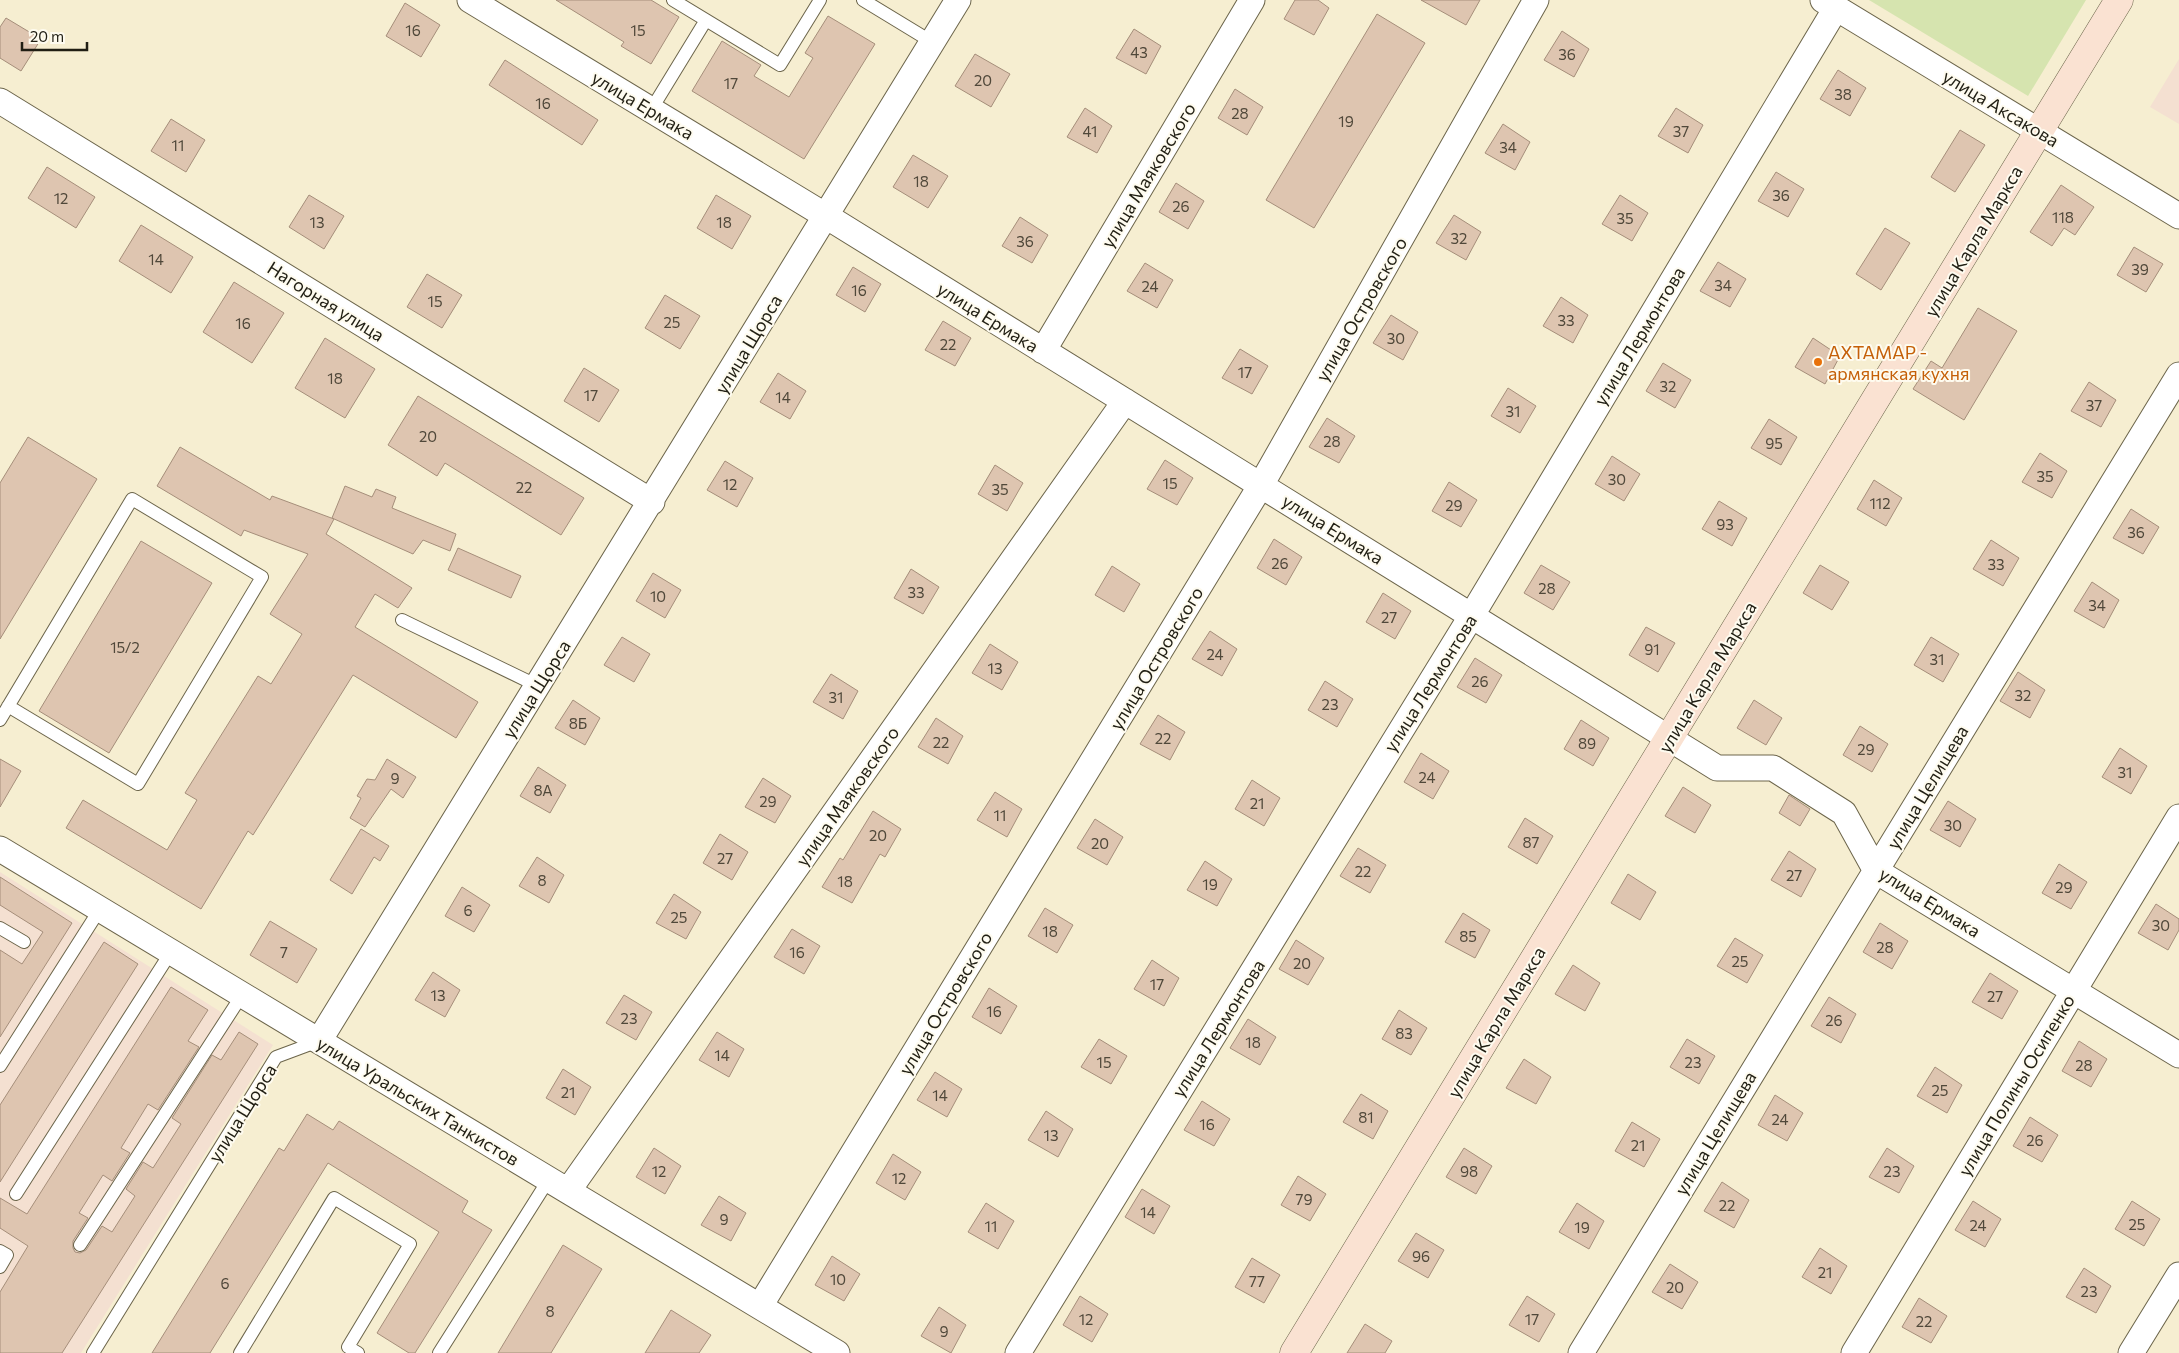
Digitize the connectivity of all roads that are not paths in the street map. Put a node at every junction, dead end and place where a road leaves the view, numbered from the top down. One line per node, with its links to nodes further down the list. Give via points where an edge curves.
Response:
1 (470, 0): 13 (street, улица Ермака)
2 (673, 0): 10 (lane)
3 (820, 0): 10 (lane, via 780,65)
4 (864, 0): 11 (lane)
5 (958, 0): 11 (street, улица Щорса)
6 (1252, 0): 17 (street, улица Маяковского)
7 (1536, 0): 20 (street, улица Островского)
8 (2119, 0): 14 (main road, улица Карла Маркса)
9 (1829, 4): 14 (street, улица Аксакова); 22 (street, улица Лермонтова)
10 (706, 20): 13 (lane)
11 (932, 42): 15 (street, улица Щорса)
12 (0, 101): 21 (street, Нагорная улица)
13 (651, 110): 15 (street, улица Ермака)
14 (2040, 132): 16 (street, улица Аксакова); 27 (main road, улица Карла Маркса)
15 (826, 216): 17 (street, улица Ермака); 21 (street, улица Щорса)
16 (2179, 216)
17 (1043, 351): 19 (street, улица Ермака)
18 (2179, 375): 30 (street, улица Целищева)
19 (1125, 401): 20 (street, улица Ермака); 40 (street, улица Маяковского)
20 (1261, 485): 22 (street, улица Ермака); 46 (street, улица Островского)
21 (652, 502): 24 (street, улица Щорса)
22 (1472, 615): 27 (street, улица Ермака); 52 (street, улица Лермонтова)
23 (402, 620): 24 (lane)
24 (538, 686): 37 (street, улица Щорса)
25 (8, 706): 25 (lane, via 138,784 262,577 132,499); 26 (lane)
26 (0, 720)
27 (1669, 739): 30 (street, улица Ермака, via 1718,768 1774,768 1844,813); 53 (main road, улица Карла Маркса)
28 (2179, 817): 35 (street, улица Полины Осипенко)
29 (0, 849): 31 (street, улица Уральских Танкистов)
30 (1876, 870): 35 (street, улица Ермака); 54 (street, улица Целищева)
31 (100, 909): 34 (street, улица Уральских Танкистов); 39 (lane)
32 (0, 928): 33 (lane)
33 (24, 942)
34 (171, 952): 36 (street, улица Уральских Танкистов); 41 (lane)
35 (2073, 990): 38 (street, улица Ермака); 55 (street, улица Полины Осипенко)
36 (242, 995): 37 (street, улица Уральских Танкистов); 42 (lane)
37 (319, 1041): 40 (street, улица Уральских Танкистов); 47 (lane, улица Щорса, via 276,1057)
38 (2179, 1055)
39 (0, 1066)
40 (559, 1185): 46 (street, улица Уральских Танкистов); 50 (lane)
41 (16, 1194)
42 (80, 1245)
43 (0, 1251): 44 (lane, via 7,1256)
44 (0, 1267)
45 (2179, 1274): 56 (street)
46 (760, 1306): 51 (street, улица Уральских Танкистов)
47 (93, 1353)
48 (240, 1353): 49 (lane, via 334,1198 410,1244 348,1347)
49 (358, 1353)
50 (439, 1353)
51 (837, 1353)
52 (1018, 1353)
53 (1294, 1353)
54 (1581, 1353)
55 (1854, 1353)
56 (2131, 1353)

